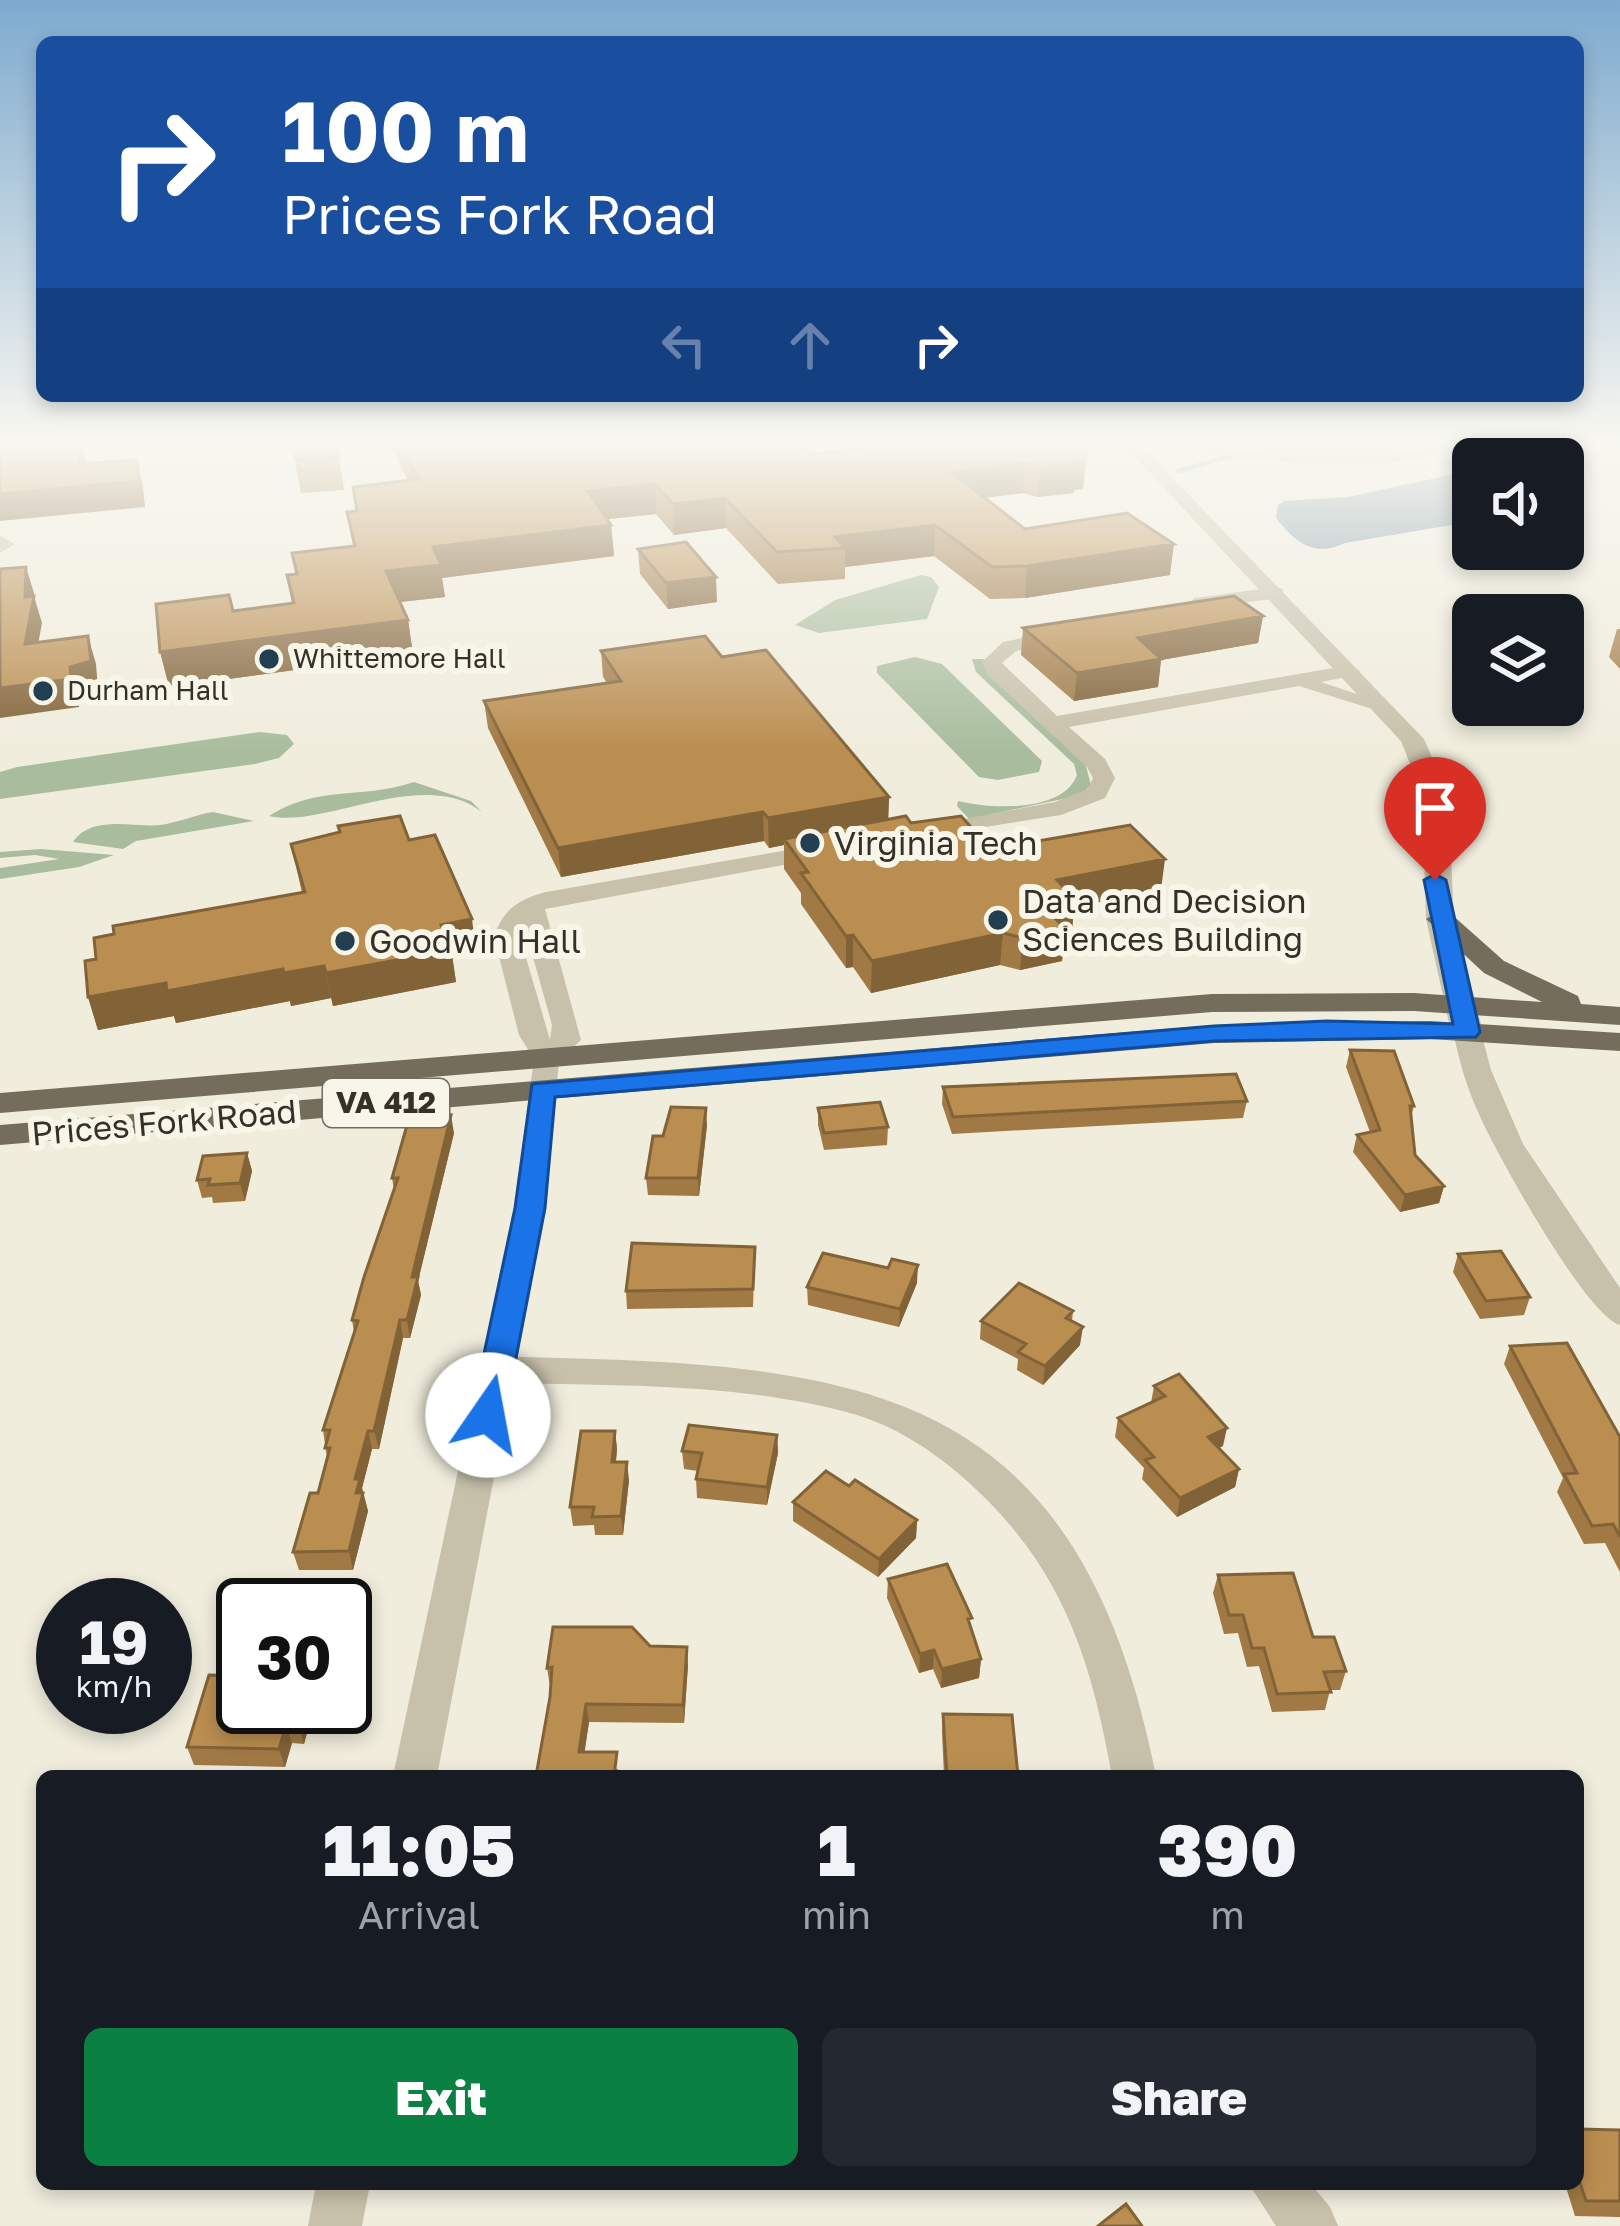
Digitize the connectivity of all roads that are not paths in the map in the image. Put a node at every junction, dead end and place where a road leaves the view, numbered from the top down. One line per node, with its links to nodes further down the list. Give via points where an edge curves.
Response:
1 (1229, 545): 2 (street)
2 (1276, 593): 3 (street); 5 (street)
3 (1175, 608)
4 (1076, 631): 8 (street, via 1010,646 993,658 995,670)
5 (1351, 671): 6 (street); 7 (street)
6 (1290, 684): 7 (street); 8 (street)
7 (1382, 706): 11 (street, via 1412,739 1435,794)
8 (1054, 723): 9 (street, via 1101,769 1097,794)
9 (899, 837)
10 (858, 844): 14 (street, via 530,904 566,1025 567,1040)
11 (1440, 919): 12 (street); 13 (main road, via 1514,980)
12 (1465, 1018): 13 (main road, Prices Fork Road / VA 412); 14 (main road, Prices Fork Road / VA 412); 17 (street, via 1472,1058 1532,1187)
13 (1618, 1025)
14 (544, 1074): 15 (main road, Prices Fork Road / VA 412); 16 (main road, Prices Fork Road / VA 412); 18 (street, via 530,1208)
15 (0, 1102)
16 (0, 1136)
17 (1620, 1313)
18 (497, 1370): 19 (street); 20 (street, via 769,1384 861,1402 929,1433 1012,1498 1070,1570 1099,1633)
19 (417, 1770)
20 (1133, 1770)
21 (342, 2190): 23 (street)
22 (1281, 2190): 24 (street)
23 (334, 2226)
24 (1311, 2226)

